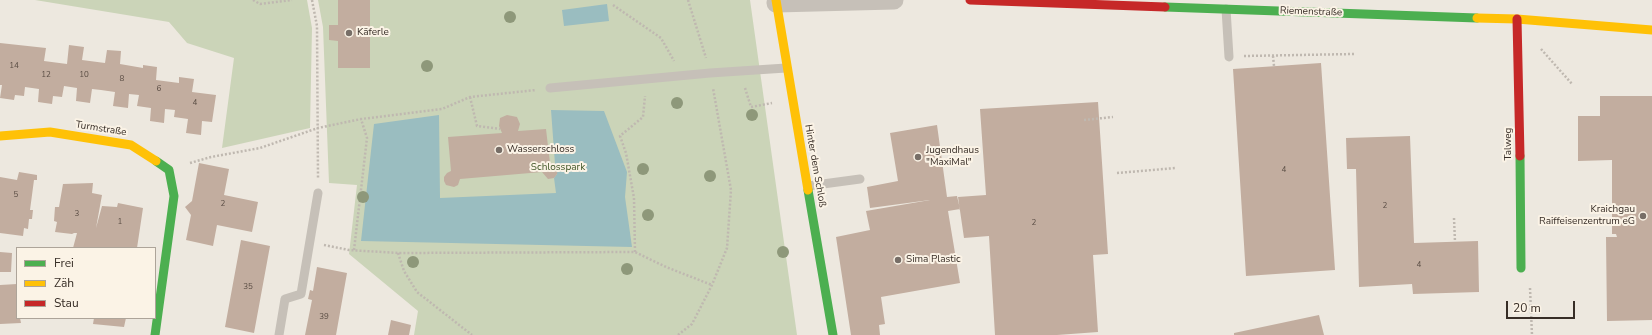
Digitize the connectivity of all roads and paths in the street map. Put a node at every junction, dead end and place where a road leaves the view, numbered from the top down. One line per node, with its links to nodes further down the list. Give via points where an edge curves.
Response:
1 (253, 0): 2 (path, via 260,4)
2 (292, 0)
3 (312, 0): 29 (path, via 317,26)
4 (688, 0): 19 (path)
5 (894, 0): 7 (street)
6 (970, 0): 9 (street, Riemenstraße)
7 (776, 2): 17 (street, Hinter dem Schloß)
8 (614, 5): 20 (path, via 661,38)
9 (1226, 9): 10 (street, Riemenstraße); 15 (lane)
10 (1517, 19): 11 (street, Riemenstraße); 44 (street, Talweg)
11 (1652, 30)
12 (1543, 51): 22 (path)
13 (1354, 54): 14 (path)
14 (1273, 56): 15 (path); 16 (path)
15 (1229, 57)
16 (1274, 66)
17 (786, 68): 18 (lane); 25 (street, Hinter dem Schloß)
18 (740, 72): 19 (lane); 25 (path, via 751,106)
19 (710, 73): 20 (lane); 45 (path, via 731,190 727,248)
20 (684, 77): 21 (lane)
21 (646, 79): 23 (lane); 42 (path, via 643,117 620,136 626,153 634,198)
22 (1572, 84)
23 (550, 88): 24 (path)
24 (470, 97): 27 (path, via 442,109); 30 (path, via 476,126)
25 (792, 100): 36 (street, Hinter dem Schloß)
26 (1113, 117): 28 (path)
27 (361, 119): 29 (path); 41 (path, via 367,138)
28 (1084, 120)
29 (318, 128): 33 (path, via 260,148 211,157); 37 (path)
30 (500, 129)
31 (0, 136): 33 (street, Turmstraße, via 50,132 131,145)
32 (1176, 168): 34 (path)
33 (169, 170): 46 (street, via 174,196)
34 (1117, 173)
35 (860, 179): 36 (lane)
36 (807, 186): 50 (street, Hinter dem Schloß)
37 (318, 193): 39 (lane)
38 (1454, 218): 40 (path)
39 (310, 242): 41 (path); 47 (lane, via 301,294 285,299)
40 (1455, 242)
41 (354, 250): 43 (path)
42 (635, 252): 43 (path); 45 (path)
43 (398, 253): 48 (path, via 404,271 416,292)
44 (1521, 268): 51 (path, via 1530,285)
45 (712, 285): 49 (path, via 692,324)
46 (155, 335)
47 (279, 335)
48 (472, 335)
49 (678, 335)
50 (833, 335)
51 (1532, 335)

